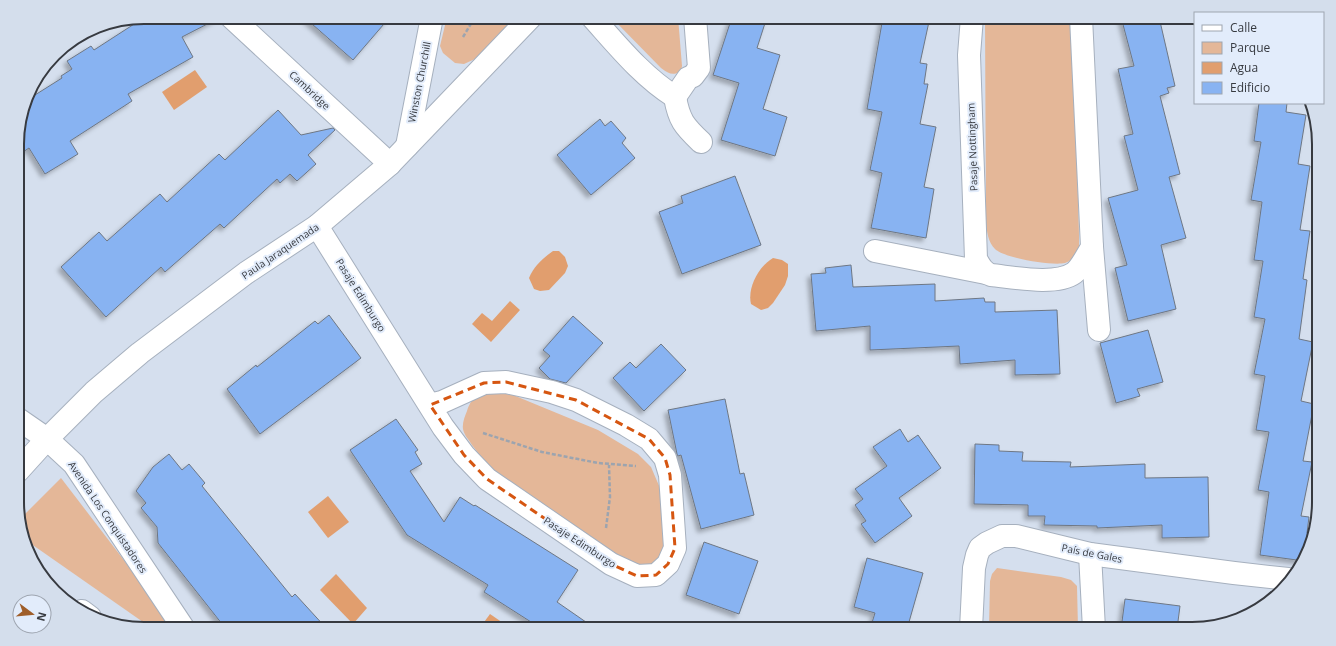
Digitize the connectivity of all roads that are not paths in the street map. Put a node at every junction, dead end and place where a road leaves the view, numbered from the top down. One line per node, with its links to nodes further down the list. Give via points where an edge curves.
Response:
1 (239, 24): 11 (street, Cambridge)
2 (431, 24): 10 (street, Winston Churchill)
3 (524, 24): 10 (street, Paula Jaraquemada)
4 (598, 24): 8 (street, via 642,72)
5 (696, 24): 8 (street, via 699,68 688,78)
6 (971, 24): 15 (street, Pasaje Nottingham, via 969,55 976,259)
7 (1081, 24): 13 (street)
8 (675, 97): 9 (street, via 678,114 686,128)
9 (701, 142)
10 (407, 146): 11 (street, Paula Jaraquemada)
11 (390, 164): 12 (street, Paula Jaraquemada)
12 (317, 226): 17 (street, Pasaje Edimburgo); 19 (street, Paula Jaraquemada, via 246,273 140,353 94,392)
13 (1092, 247): 15 (street, via 1074,273 1057,280); 16 (street)
14 (876, 251): 15 (street)
15 (986, 273)
16 (1099, 330)
17 (435, 413): 17 (street, Pasaje Edimburgo, via 464,455 486,479 611,564 637,576 656,574 668,564 675,548 670,475 665,458 649,439 584,403 552,392 506,382 484,383 442,402)
18 (24, 423): 19 (street, Avenida Los Conquistadores)
19 (47, 438): 20 (street, Paula Jaraquemada); 23 (street, Avenida Los Conquistadores, via 79,470)
20 (24, 465)
21 (1090, 554): 22 (street, País de Gales); 24 (street, País de Gales, via 1016,536 1002,536 987,543 980,548 974,568); 25 (street)
22 (1284, 579)
23 (179, 622)
24 (971, 622)
25 (1094, 622)

